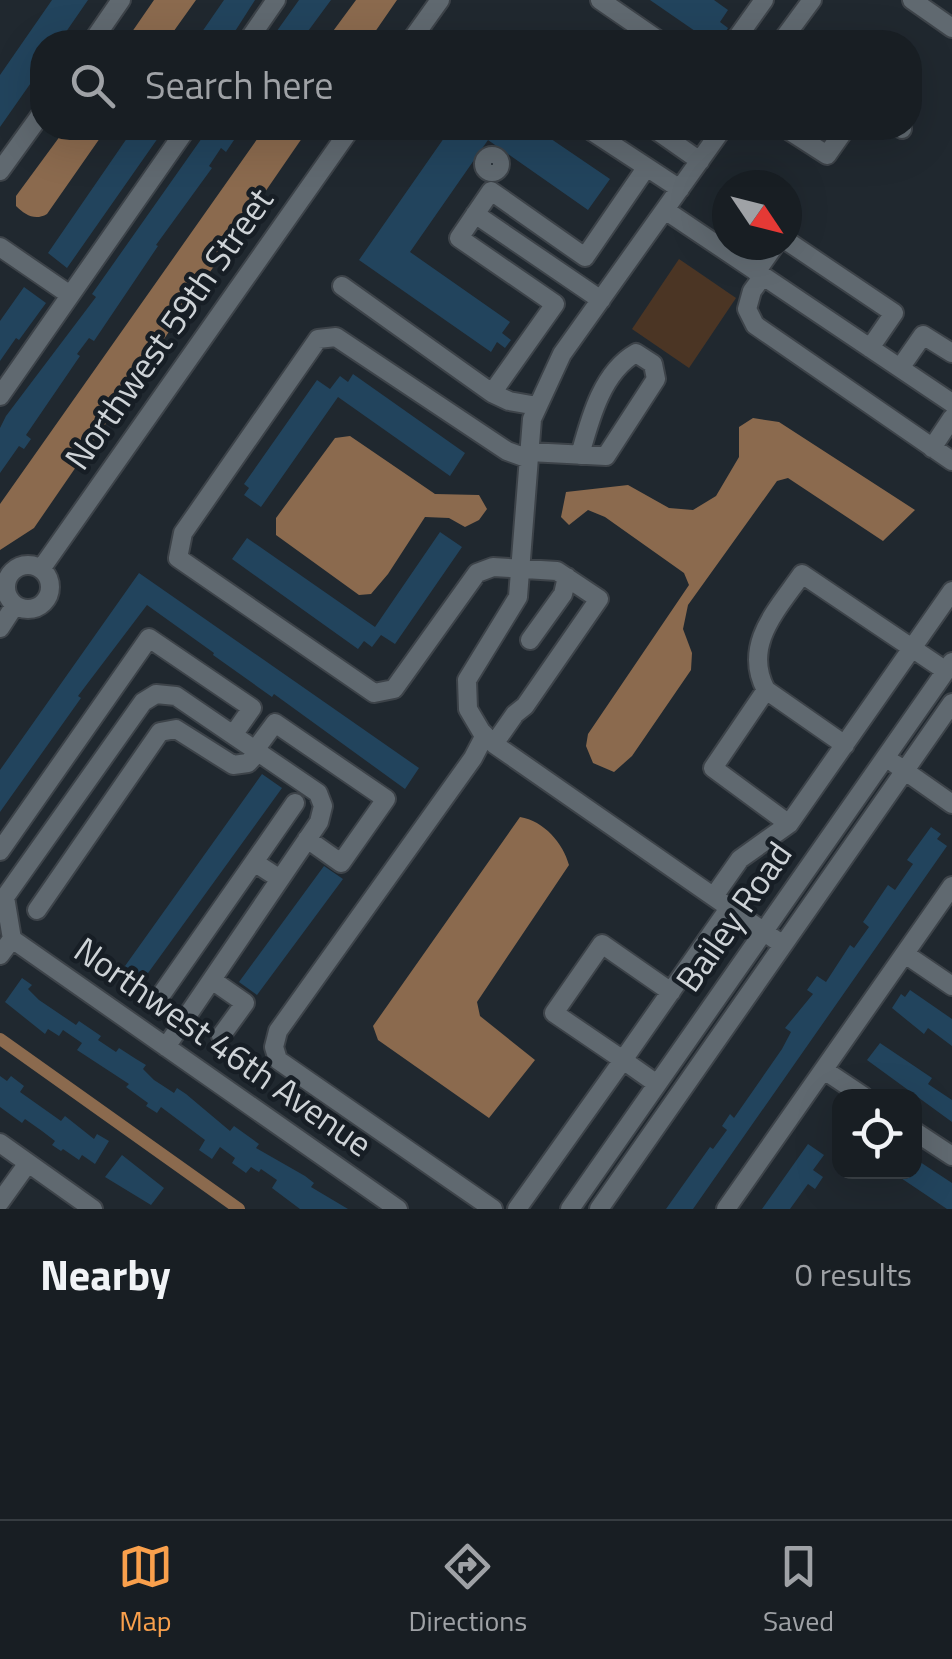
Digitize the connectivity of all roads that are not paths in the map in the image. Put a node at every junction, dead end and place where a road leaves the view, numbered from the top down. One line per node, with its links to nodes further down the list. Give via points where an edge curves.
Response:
1 (121, 0): 9 (street)
2 (276, 0): 10 (street)
3 (440, 0): 11 (street)
4 (600, 0): 12 (street)
5 (764, 0): 13 (street)
6 (812, 0): 14 (street)
7 (912, 0): 8 (street)
8 (952, 28)
9 (100, 30)
10 (255, 30)
11 (419, 30)
12 (644, 30)
13 (743, 30)
14 (790, 30)
15 (30, 130): 25 (street)
16 (179, 140): 34 (street)
17 (342, 140): 48 (street, Northwest 59th Street)
18 (605, 140): 24 (street)
19 (671, 140): 23 (street)
20 (714, 140): 23 (street)
21 (804, 140): 22 (street, via 827,155)
22 (838, 140)
23 (700, 160): 26 (street)
24 (646, 168): 26 (street); 28 (street, via 585,257 491,181)
25 (0, 172)
26 (680, 189): 27 (street)
27 (665, 210): 32 (street); 35 (street)
28 (475, 214): 35 (street); 39 (street, via 459,238 555,304)
29 (0, 246): 34 (street)
30 (802, 250): 36 (street, via 894,313)
31 (767, 260): 32 (street)
32 (760, 274): 36 (street); 44 (street, via 747,309 755,324)
33 (342, 286): 39 (street)
34 (70, 295): 40 (street)
35 (601, 300): 42 (street, via 562,354)
36 (870, 348): 38 (street)
37 (952, 353): 38 (street, via 923,335)
38 (900, 368): 41 (street)
39 (492, 393): 42 (street)
40 (0, 396)
41 (952, 402)
42 (537, 406): 46 (street)
43 (952, 418): 44 (street)
44 (932, 448): 47 (street)
45 (580, 455): 45 (street, via 606,456 656,379 653,364 636,352 611,377 591,413); 46 (street)
46 (529, 456): 49 (street); 49 (street, via 507,451 336,337 318,339 182,533 178,558 374,693 394,690 477,573)
47 (952, 461)
48 (41, 569): 52 (street, Northwest 59th Street, via 51,584 48,597 34,609); 52 (street, Northwest 59th Street, via 28,565 10,575 6,588)
49 (520, 570): 50 (street, via 557,571); 60 (street, via 518,597 467,680 468,708)
50 (567, 578): 54 (street); 60 (street, via 599,599 525,706)
51 (952, 590): 55 (street)
52 (16, 606): 53 (street, Northwest 59th Street)
53 (0, 628)
54 (530, 640)
55 (912, 649): 56 (street); 57 (street, via 802,574 759,636 756,657); 61 (street)
56 (949, 667): 63 (street, Bailey Road)
57 (766, 690): 61 (street); 69 (street, via 713,768)
58 (952, 703): 65 (street, Bailey Road)
59 (233, 735): 62 (street); 64 (street, via 176,696 156,694 143,702); 71 (street, via 252,708 148,638)
60 (490, 739): 78 (street); 103 (street, via 278,1030 274,1047 278,1060)
61 (845, 744): 69 (street)
62 (256, 751): 66 (street, via 248,763 233,765 176,729 160,732); 70 (street, via 318,792 323,806); 70 (street, via 274,722 386,799 341,863)
63 (885, 758): 65 (street); 80 (street, Bailey Road)
64 (102, 761): 66 (street); 72 (street)
65 (905, 771): 68 (street); 82 (street, Bailey Road)
66 (127, 779): 74 (street)
67 (295, 803): 73 (street)
68 (952, 804)
69 (789, 824): 78 (street, via 740,859)
70 (307, 839): 75 (street)
71 (0, 851)
72 (37, 853): 74 (street); 77 (street)
73 (254, 862): 75 (street); 85 (street)
74 (64, 872): 79 (street)
75 (280, 880): 86 (street)
76 (952, 886): 83 (street)
77 (3, 895): 81 (street)
78 (722, 902): 80 (street); 88 (street)
79 (37, 910)
80 (764, 931): 82 (street); 94 (street, Bailey Road)
81 (12, 939): 84 (street); 91 (street, Northwest 46th Avenue)
82 (783, 945): 106 (street, Bailey Road)
83 (904, 954): 87 (street); 93 (street)
84 (0, 955)
85 (177, 972): 86 (street); 89 (street)
86 (208, 985): 90 (street, via 244,1003); 91 (street)
87 (952, 986)
88 (670, 992): 92 (street); 92 (street, via 602,944 554,1014)
89 (161, 995)
90 (222, 1036)
91 (166, 1047): 102 (street, Northwest 46th Avenue)
92 (623, 1060): 94 (street); 104 (street)
93 (824, 1070): 95 (street); 107 (street)
94 (657, 1084): 105 (street, Bailey Road)
95 (852, 1089)
96 (922, 1136): 98 (street)
97 (0, 1143): 99 (street)
98 (952, 1156)
99 (28, 1162): 100 (street); 101 (street)
100 (0, 1202)
101 (92, 1209)
102 (398, 1209)
103 (494, 1209)
104 (517, 1209)
105 (570, 1209)
106 (599, 1209)
107 (726, 1209)

